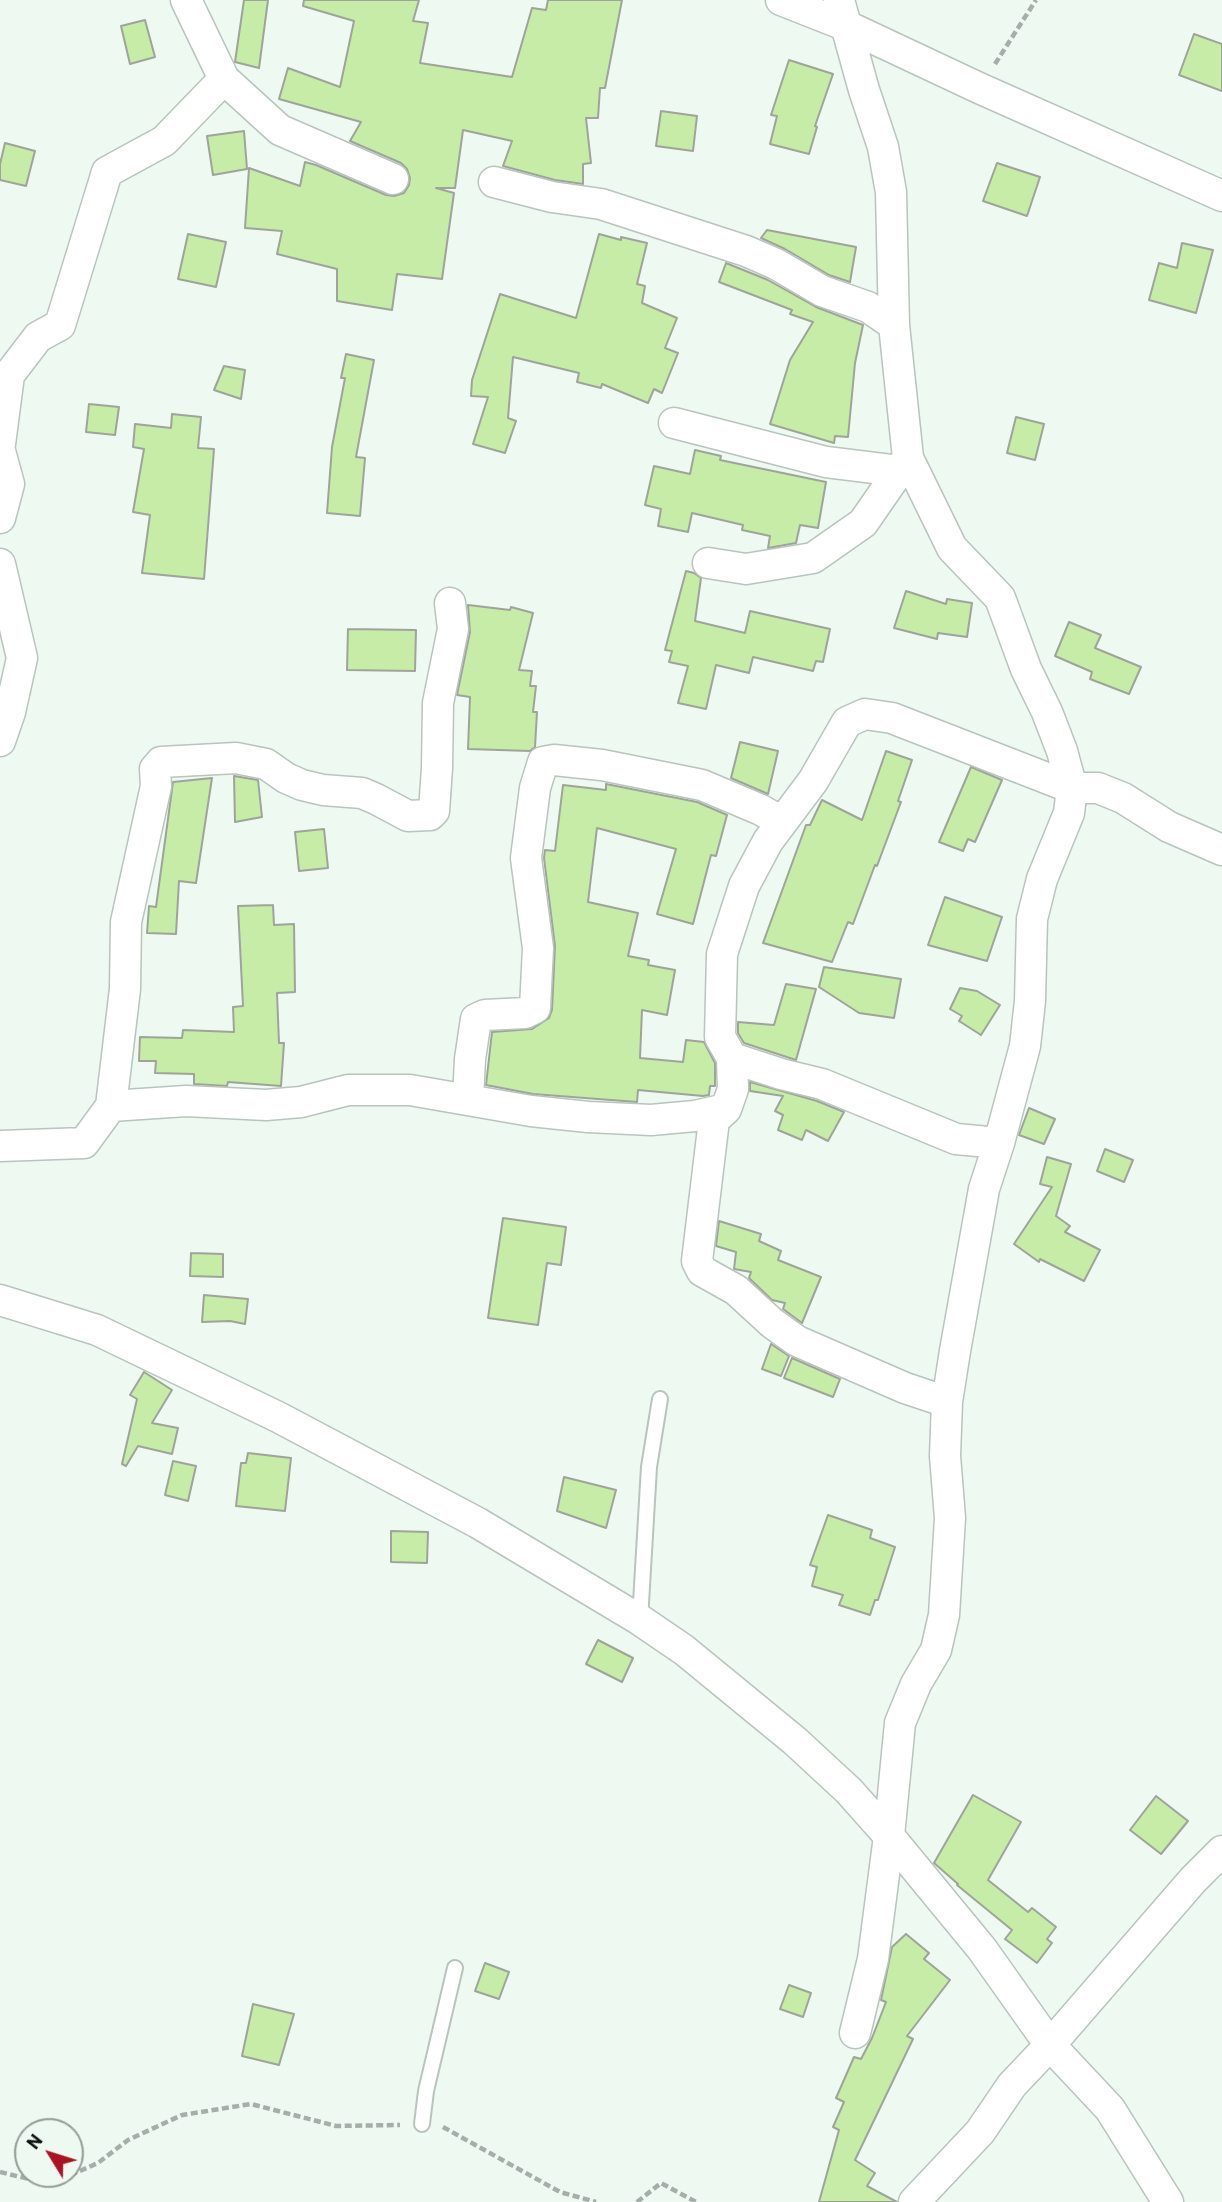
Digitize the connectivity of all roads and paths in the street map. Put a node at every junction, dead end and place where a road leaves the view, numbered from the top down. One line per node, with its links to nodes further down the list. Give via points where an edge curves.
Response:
1 (186, 0): 5 (street)
2 (781, 0): 4 (street)
3 (1036, 0): 6 (path)
4 (843, 13): 6 (street); 10 (street, via 883,147 891,191)
5 (224, 79): 7 (street, via 281,130); 12 (street, via 164,141 107,172 60,325 38,337 9,375)
6 (979, 88): 9 (street)
7 (393, 179)
8 (494, 182): 10 (street, via 601,204 746,251 822,291 868,307)
9 (1222, 196)
10 (894, 325): 14 (street)
11 (674, 423): 14 (street, via 826,462)
12 (0, 444)
13 (0, 451): 15 (street, via 9,484)
14 (903, 465): 16 (street, via 863,523 813,558 746,569); 20 (street, via 953,548 1000,598 1062,751)
15 (0, 517)
16 (708, 563)
17 (0, 564): 19 (street, via 22,658)
18 (450, 603): 25 (street, via 453,629 438,703 434,811 430,815 408,816 362,793 302,785 266,764 236,758 161,762 155,769 156,786 125,922 125,989)
19 (0, 741)
20 (1072, 788): 21 (street, via 892,719 865,714 847,722 813,781); 22 (street, via 1098,788 1123,798 1169,827); 27 (street, via 1069,813 1042,879 1032,919 1025,1046)
21 (782, 822): 23 (street, via 744,886 722,954 720,1037); 24 (street, via 702,785 601,765 543,762 526,858 538,948 535,1008 476,1018)
22 (1222, 850)
23 (732, 1058): 26 (street, via 733,1089); 27 (street, via 822,1084 956,1139)
24 (468, 1100): 25 (street, via 410,1090 348,1090 266,1105 186,1101); 26 (street, via 588,1117 651,1120)
25 (111, 1106): 28 (street, via 84,1143)
26 (726, 1109): 31 (street, via 714,1120 708,1158 697,1261 702,1271 736,1290 797,1341)
27 (999, 1143): 31 (street, via 984,1189)
28 (0, 1146)
29 (0, 1300): 32 (street, via 97,1330 278,1417 478,1523)
30 (660, 1399): 32 (lane, via 649,1467)
31 (947, 1402): 33 (street, via 944,1456 950,1518 944,1615 936,1650 900,1723)
32 (640, 1620): 33 (street, via 795,1741)
33 (889, 1836): 36 (street, via 873,1959); 37 (street, via 982,1949)
34 (1222, 1851): 37 (street)
35 (455, 1968): 38 (lane)
36 (855, 2033)
37 (1050, 2045): 43 (street, via 1012,2085 980,2132); 44 (street, via 1110,2109)
38 (422, 2124): 39 (path, via 336,2126 251,2104 182,2115 128,2140 98,2163 50,2184); 40 (path, via 441,2126 559,2192)
39 (0, 2172)
40 (596, 2202)
41 (637, 2202): 42 (path, via 661,2183)
42 (696, 2202)
43 (914, 2202)
44 (1168, 2202)

